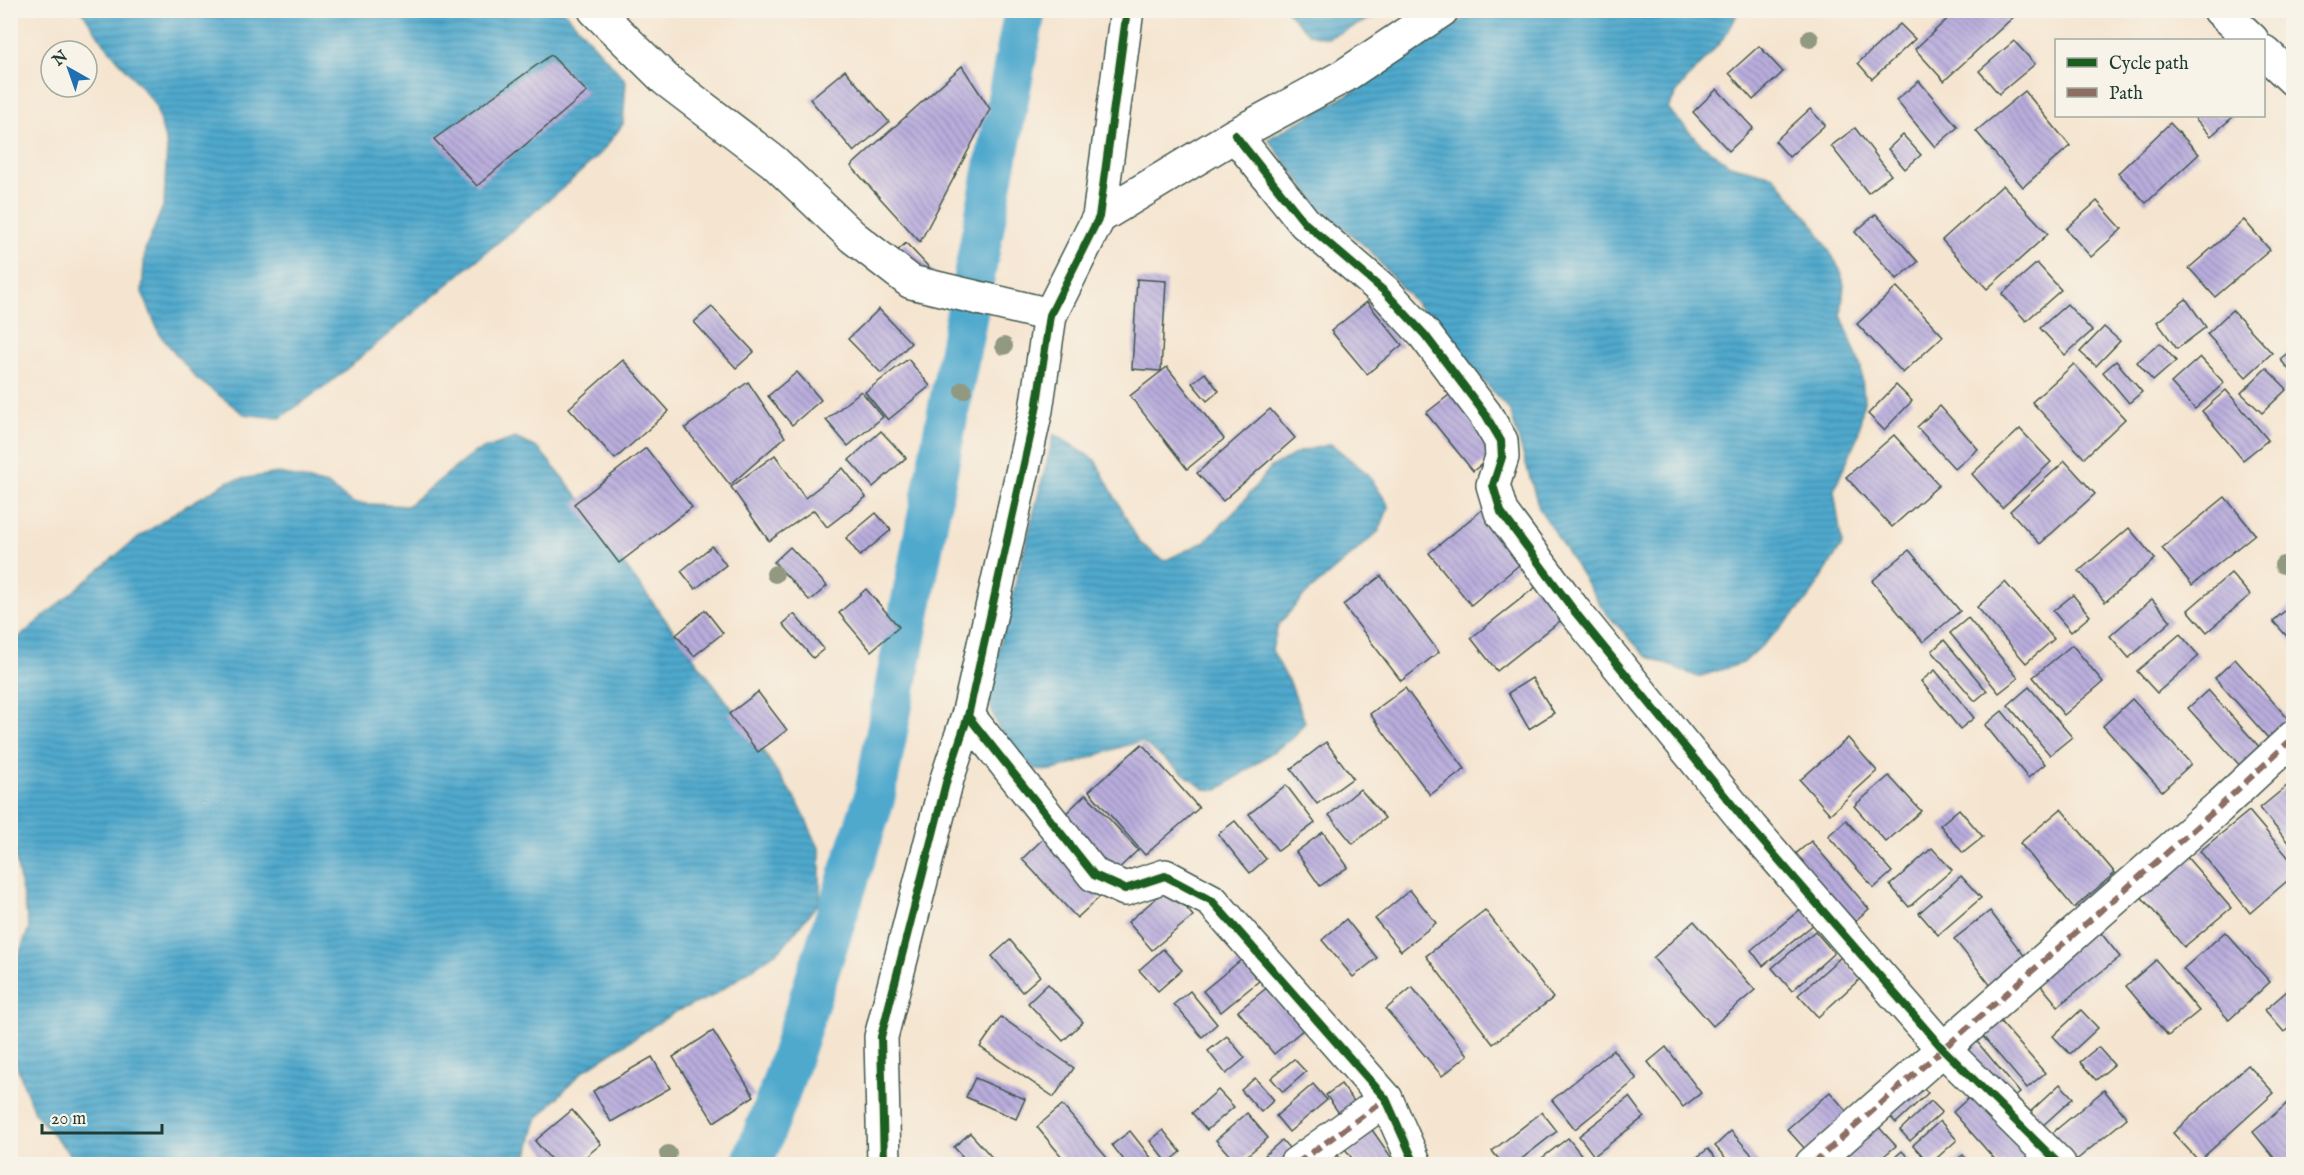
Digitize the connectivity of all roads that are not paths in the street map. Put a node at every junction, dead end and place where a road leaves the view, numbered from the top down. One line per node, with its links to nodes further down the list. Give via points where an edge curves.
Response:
1 (595, 10): 10 (street, via 664,79 774,162 853,237 911,282)
2 (1127, 10): 9 (street)
3 (1442, 10): 8 (street, via 1344,76)
4 (2220, 10): 5 (street)
5 (2251, 39)
6 (2265, 52): 7 (street)
7 (2294, 80)
8 (1235, 135): 9 (street); 13 (street, via 1305,223 1384,291 1432,344 1501,441 1502,457 1493,485 1501,512 1575,612 1751,828)
9 (1099, 217): 10 (street)
10 (1036, 311): 11 (street, via 1036,410)
11 (968, 716): 14 (street, via 1094,875 1125,889 1165,876 1212,901); 15 (street, via 947,779 881,1037)
12 (2294, 737): 13 (street)
13 (1943, 1049): 18 (street); 19 (street)
14 (1386, 1099): 16 (street); 17 (street)
15 (884, 1164)
16 (1296, 1164)
17 (1415, 1164)
18 (1812, 1164)
19 (2059, 1164)

